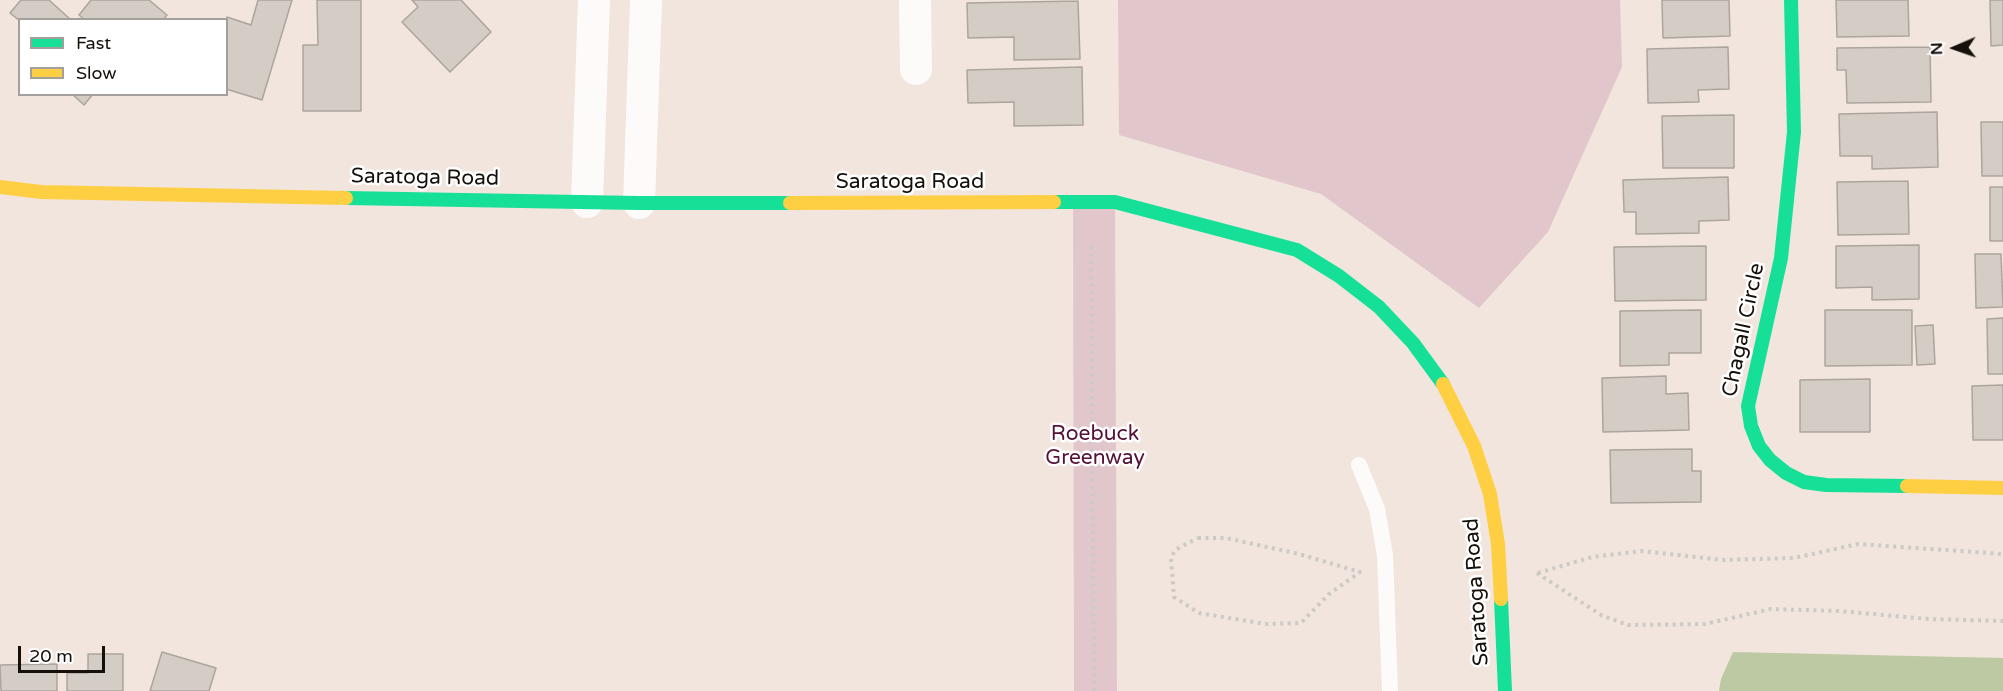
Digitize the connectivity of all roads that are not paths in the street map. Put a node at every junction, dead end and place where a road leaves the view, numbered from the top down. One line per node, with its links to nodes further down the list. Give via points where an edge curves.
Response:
1 (594, 0): 7 (street)
2 (646, 0): 8 (street)
3 (915, 0): 5 (street)
4 (1791, 0): 10 (street, Chagall Circle, via 1794,132 1780,258 1748,406 1759,446 1786,473 1804,482)
5 (916, 69)
6 (0, 187): 7 (street, Saratoga Road, via 41,192)
7 (587, 202): 8 (street, Saratoga Road)
8 (639, 203): 12 (street, Saratoga Road, via 1115,202 1297,250 1379,307 1413,343 1443,384 1474,446 1490,494 1498,544)
9 (1359, 465): 11 (lane, via 1377,509 1385,555)
10 (2003, 488)
11 (1390, 691)
12 (1505, 691)

